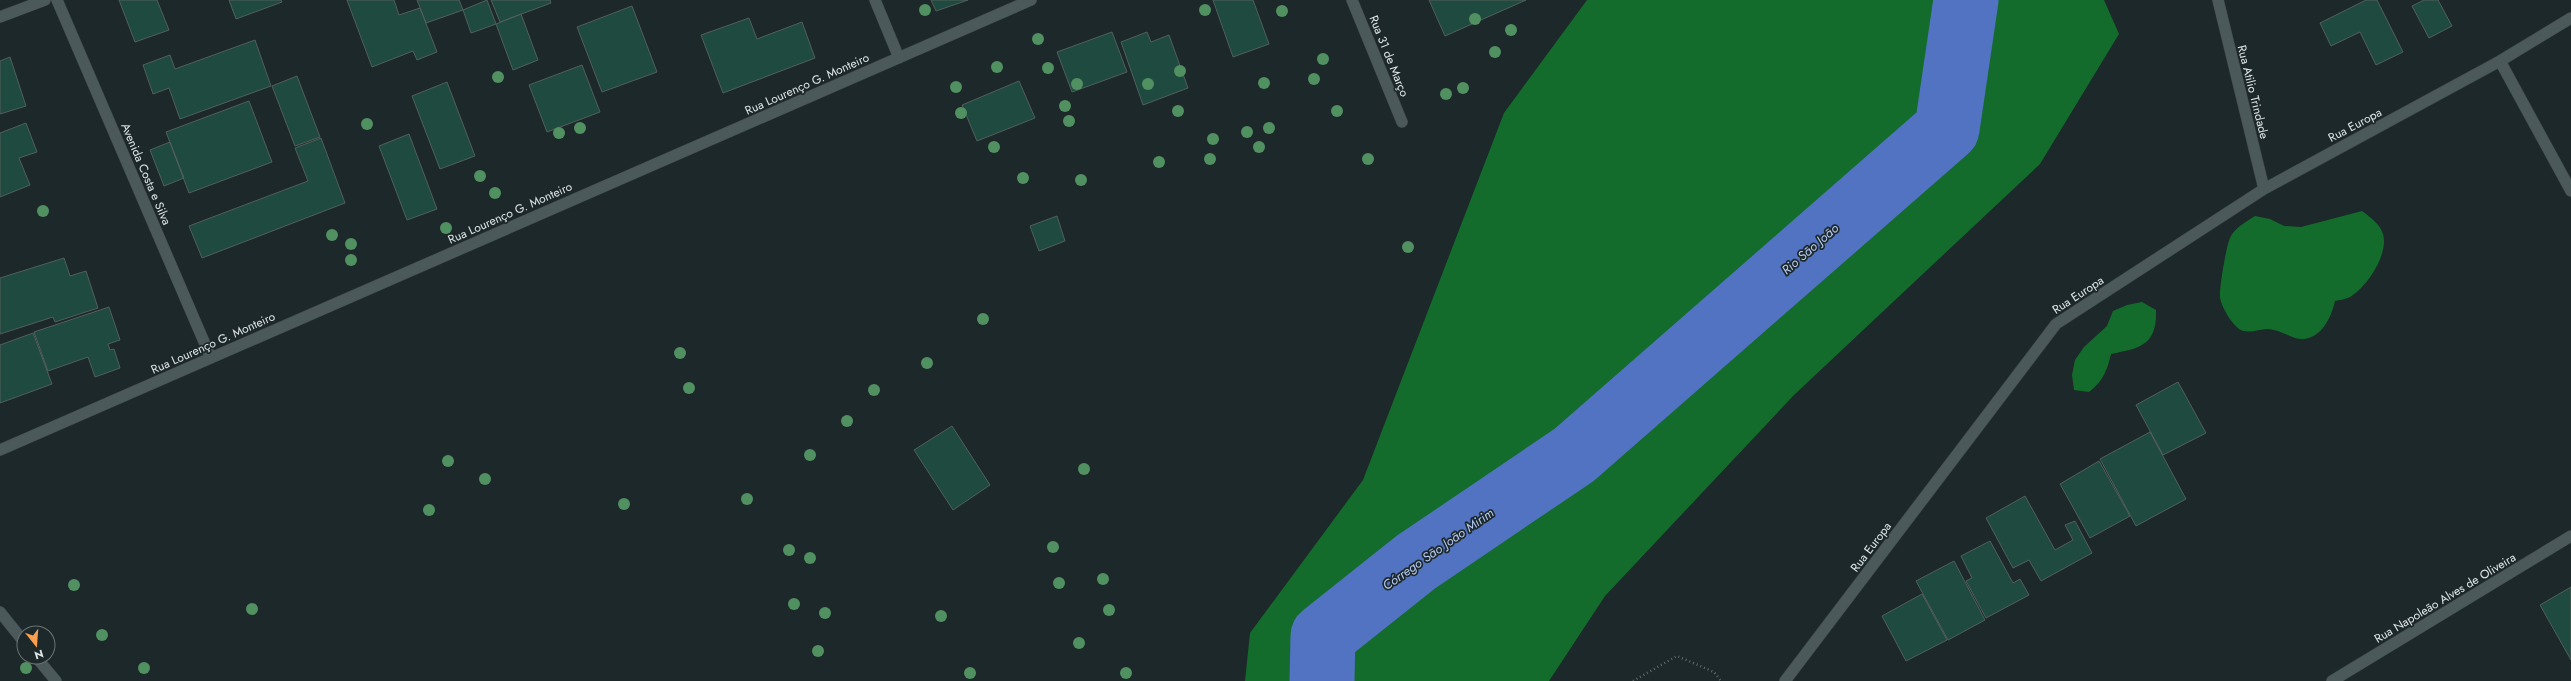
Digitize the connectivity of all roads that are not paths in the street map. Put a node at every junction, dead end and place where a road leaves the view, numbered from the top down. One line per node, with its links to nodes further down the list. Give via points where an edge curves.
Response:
1 (45, 0): 7 (street)
2 (57, 0): 14 (street, Avenida Costa e Silva)
3 (875, 0): 9 (street)
4 (1031, 0): 9 (street, Rua Lourenço G. Monteiro)
5 (1352, 0): 11 (street, Rua 31 de Março)
6 (2218, 0): 12 (street, Rua Atilio Trindade)
7 (0, 17)
8 (2571, 18): 10 (street, Rua Europa)
9 (899, 58): 14 (street, Rua Lourenço G. Monteiro)
10 (2500, 61): 12 (street, Rua Europa); 13 (street)
11 (1402, 122)
12 (2264, 189): 21 (street, Rua Europa, via 2056,324)
13 (2571, 191)
14 (211, 358): 15 (street, Rua Lourenço G. Monteiro)
15 (0, 450)
16 (2571, 536): 22 (street, Rua Napoleão Alves de Oliveira)
17 (0, 612): 18 (street)
18 (16, 632)
19 (43, 665): 20 (street)
20 (56, 681)
21 (1786, 681)
22 (2332, 681)

